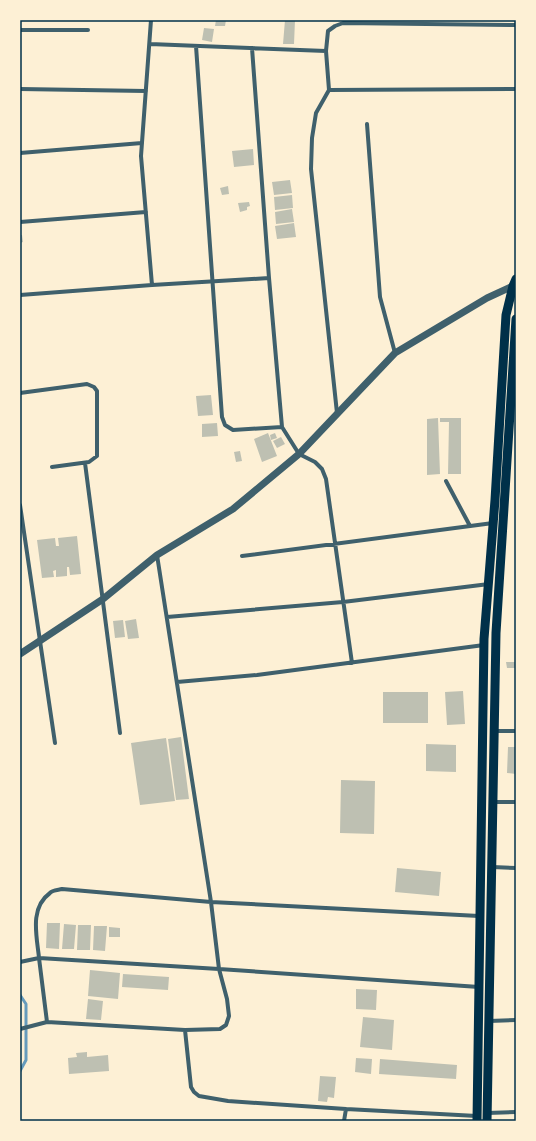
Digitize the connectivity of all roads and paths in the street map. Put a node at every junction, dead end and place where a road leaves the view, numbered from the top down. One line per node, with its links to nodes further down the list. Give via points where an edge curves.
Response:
1 (151, 20): 5 (street)
2 (516, 26): 8 (street, via 343,23 328,31)
3 (20, 30): 4 (street)
4 (88, 30)
5 (150, 44): 6 (street); 12 (street)
6 (196, 46): 7 (street); 19 (street)
7 (252, 48): 8 (street); 18 (street)
8 (326, 51): 11 (street)
9 (516, 89): 11 (street)
10 (20, 90): 12 (street)
11 (329, 90): 26 (street, via 316,113 311,169)
12 (146, 91): 14 (street)
13 (367, 124): 24 (street, via 380,297)
14 (142, 143): 15 (street); 16 (street)
15 (20, 153)
16 (146, 212): 17 (street); 21 (street)
17 (20, 222)
18 (269, 278): 19 (street); 27 (street)
19 (212, 282): 21 (street); 27 (street, via 222,417 225,425 232,430)
20 (515, 284): 24 (street); 33 (main road, via 506,315)
21 (152, 285): 22 (street)
22 (20, 295)
23 (516, 319): 47 (main road, via 496,633)
24 (395, 353): 26 (street)
25 (20, 393): 29 (street, via 87,384 94,386 97,392 98,452 95,459)
26 (337, 414): 28 (street)
27 (282, 427): 28 (street)
28 (299, 454): 35 (street, via 315,462 322,469 326,480); 36 (street, via 233,509)
29 (84, 463): 30 (street); 39 (street)
30 (52, 467)
31 (446, 481): 34 (street)
32 (20, 505): 42 (street)
33 (494, 523): 34 (street); 38 (main road)
34 (470, 526): 35 (street)
35 (335, 543): 37 (street); 40 (street)
36 (157, 555): 39 (street); 41 (street)
37 (242, 556)
38 (488, 584): 40 (street); 43 (main road)
39 (103, 598): 42 (street); 49 (street)
40 (343, 602): 41 (street); 45 (street)
41 (167, 618): 46 (street)
42 (40, 640): 44 (street); 50 (street)
43 (484, 645): 45 (street); 56 (main road)
44 (20, 654)
45 (352, 663): 46 (street)
46 (177, 682): 55 (street)
47 (495, 731): 48 (street); 51 (main road)
48 (516, 731)
49 (120, 733)
50 (54, 743)
51 (493, 802): 52 (street); 53 (main road)
52 (516, 802)
53 (492, 867): 54 (street); 62 (main road)
54 (516, 868)
55 (211, 902): 56 (street); 57 (street, via 62,889 50,892 37,911); 59 (street)
56 (480, 916): 60 (main road)
57 (39, 958): 58 (street); 59 (street); 63 (street)
58 (20, 962)
59 (219, 969): 60 (street); 65 (street, via 227,999 229,1016 226,1025 220,1029)
60 (479, 987): 69 (main road)
61 (516, 1020): 62 (street)
62 (488, 1021): 68 (main road)
63 (47, 1022): 64 (street); 65 (street)
64 (20, 1029)
65 (185, 1030): 66 (street, via 191,1087 199,1096 228,1101)
66 (346, 1110): 69 (street); 70 (street)
67 (516, 1112): 68 (street)
68 (487, 1117)
69 (477, 1118)
70 (344, 1121)

